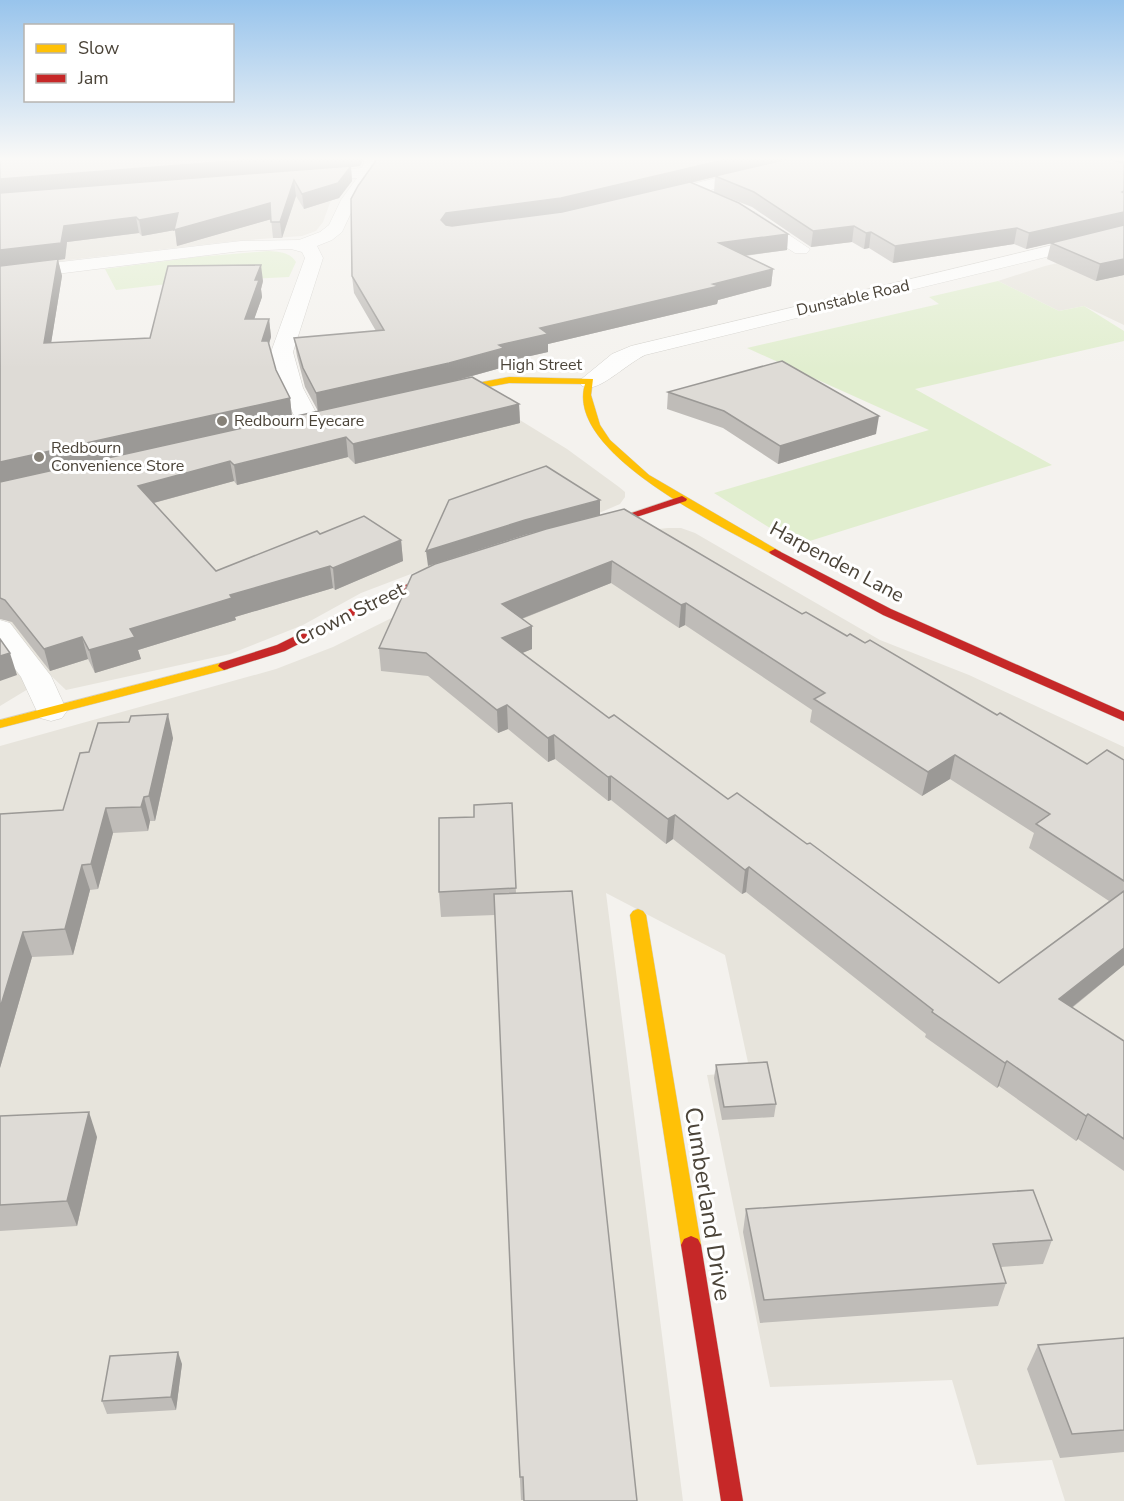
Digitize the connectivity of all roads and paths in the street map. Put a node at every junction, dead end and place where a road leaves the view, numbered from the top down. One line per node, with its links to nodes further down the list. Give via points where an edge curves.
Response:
1 (335, 229): 4 (street)
2 (769, 229): 5 (street)
3 (1124, 233): 7 (street, Dunstable Road, via 638,351)
4 (303, 245): 6 (street, via 241,246); 9 (street, via 313,251 314,258 282,352 292,388)
5 (801, 249)
6 (0, 275)
7 (590, 381): 8 (street, High Street, via 509,380); 10 (street, Harpenden Lane, via 588,407 607,442 645,477)
8 (422, 397)
9 (309, 422)
10 (682, 499): 11 (street); 15 (street, Harpenden Lane, via 886,612)
11 (582, 530)
12 (459, 567): 14 (street, Crown Street, via 372,602 281,648)
13 (0, 629): 14 (street, via 36,676)
14 (51, 711): 16 (street, Crown Street)
15 (1124, 717)
16 (0, 724)
17 (638, 915): 18 (street, Cumberland Drive)
18 (732, 1501)

